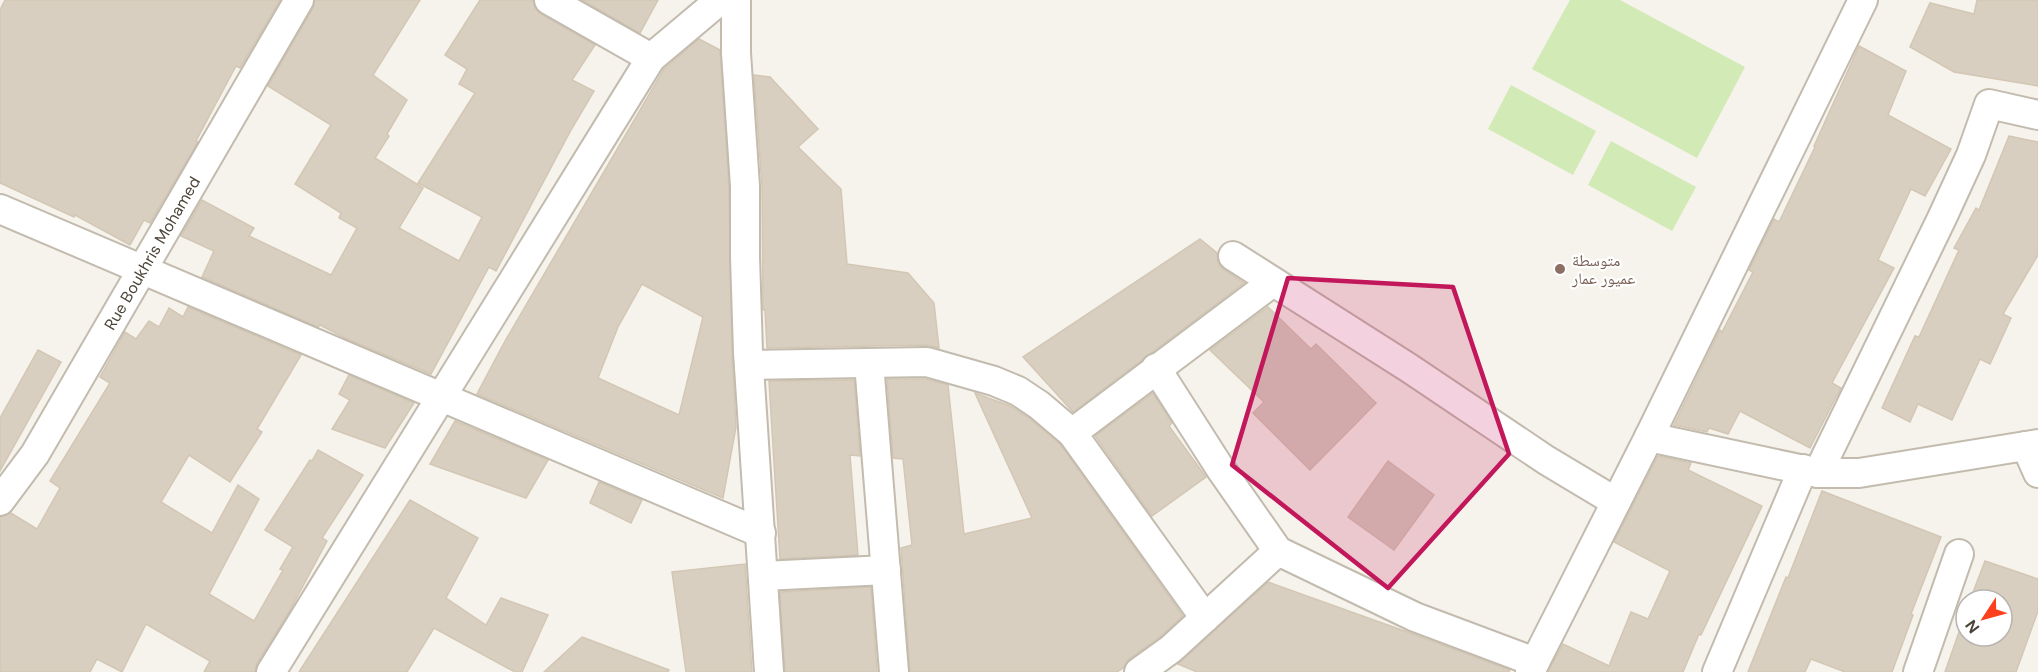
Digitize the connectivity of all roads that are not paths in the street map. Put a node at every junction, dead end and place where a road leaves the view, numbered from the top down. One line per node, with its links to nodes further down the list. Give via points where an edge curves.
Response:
1 (299, 0): 10 (street, Rue Boukhris Mohamed)
2 (549, 0): 6 (street)
3 (720, 0): 6 (street)
4 (736, 0): 13 (street)
5 (1863, 0): 17 (street)
6 (651, 58): 15 (street)
7 (2038, 115): 19 (street, via 1989,104 1971,156 1942,218)
8 (0, 209): 10 (street)
9 (1233, 256): 11 (street)
10 (143, 269): 15 (street); 21 (street, Rue Boukhris Mohamed, via 34,454)
11 (1273, 282): 14 (street); 22 (street)
12 (869, 363): 13 (street); 16 (street, via 927,362 994,381 1039,405); 26 (street)
13 (749, 365): 23 (street)
14 (1156, 368): 16 (street); 24 (street)
15 (441, 397): 23 (street); 31 (street)
16 (1072, 433): 28 (street)
17 (1649, 437): 19 (street); 22 (street)
18 (2032, 445): 19 (street, via 1859,473); 20 (street)
19 (1811, 471): 34 (street)
20 (2038, 473)
21 (0, 501)
22 (1616, 502): 29 (street)
23 (760, 533): 27 (street)
24 (1278, 551): 28 (street); 29 (street, via 1415,617)
25 (1959, 554): 35 (street)
26 (886, 570): 27 (street); 33 (street)
27 (763, 576): 32 (street)
28 (1205, 618): 30 (street)
29 (1532, 667)
30 (1148, 670)
31 (272, 672)
32 (769, 672)
33 (894, 672)
34 (1717, 672)
35 (1918, 672)

